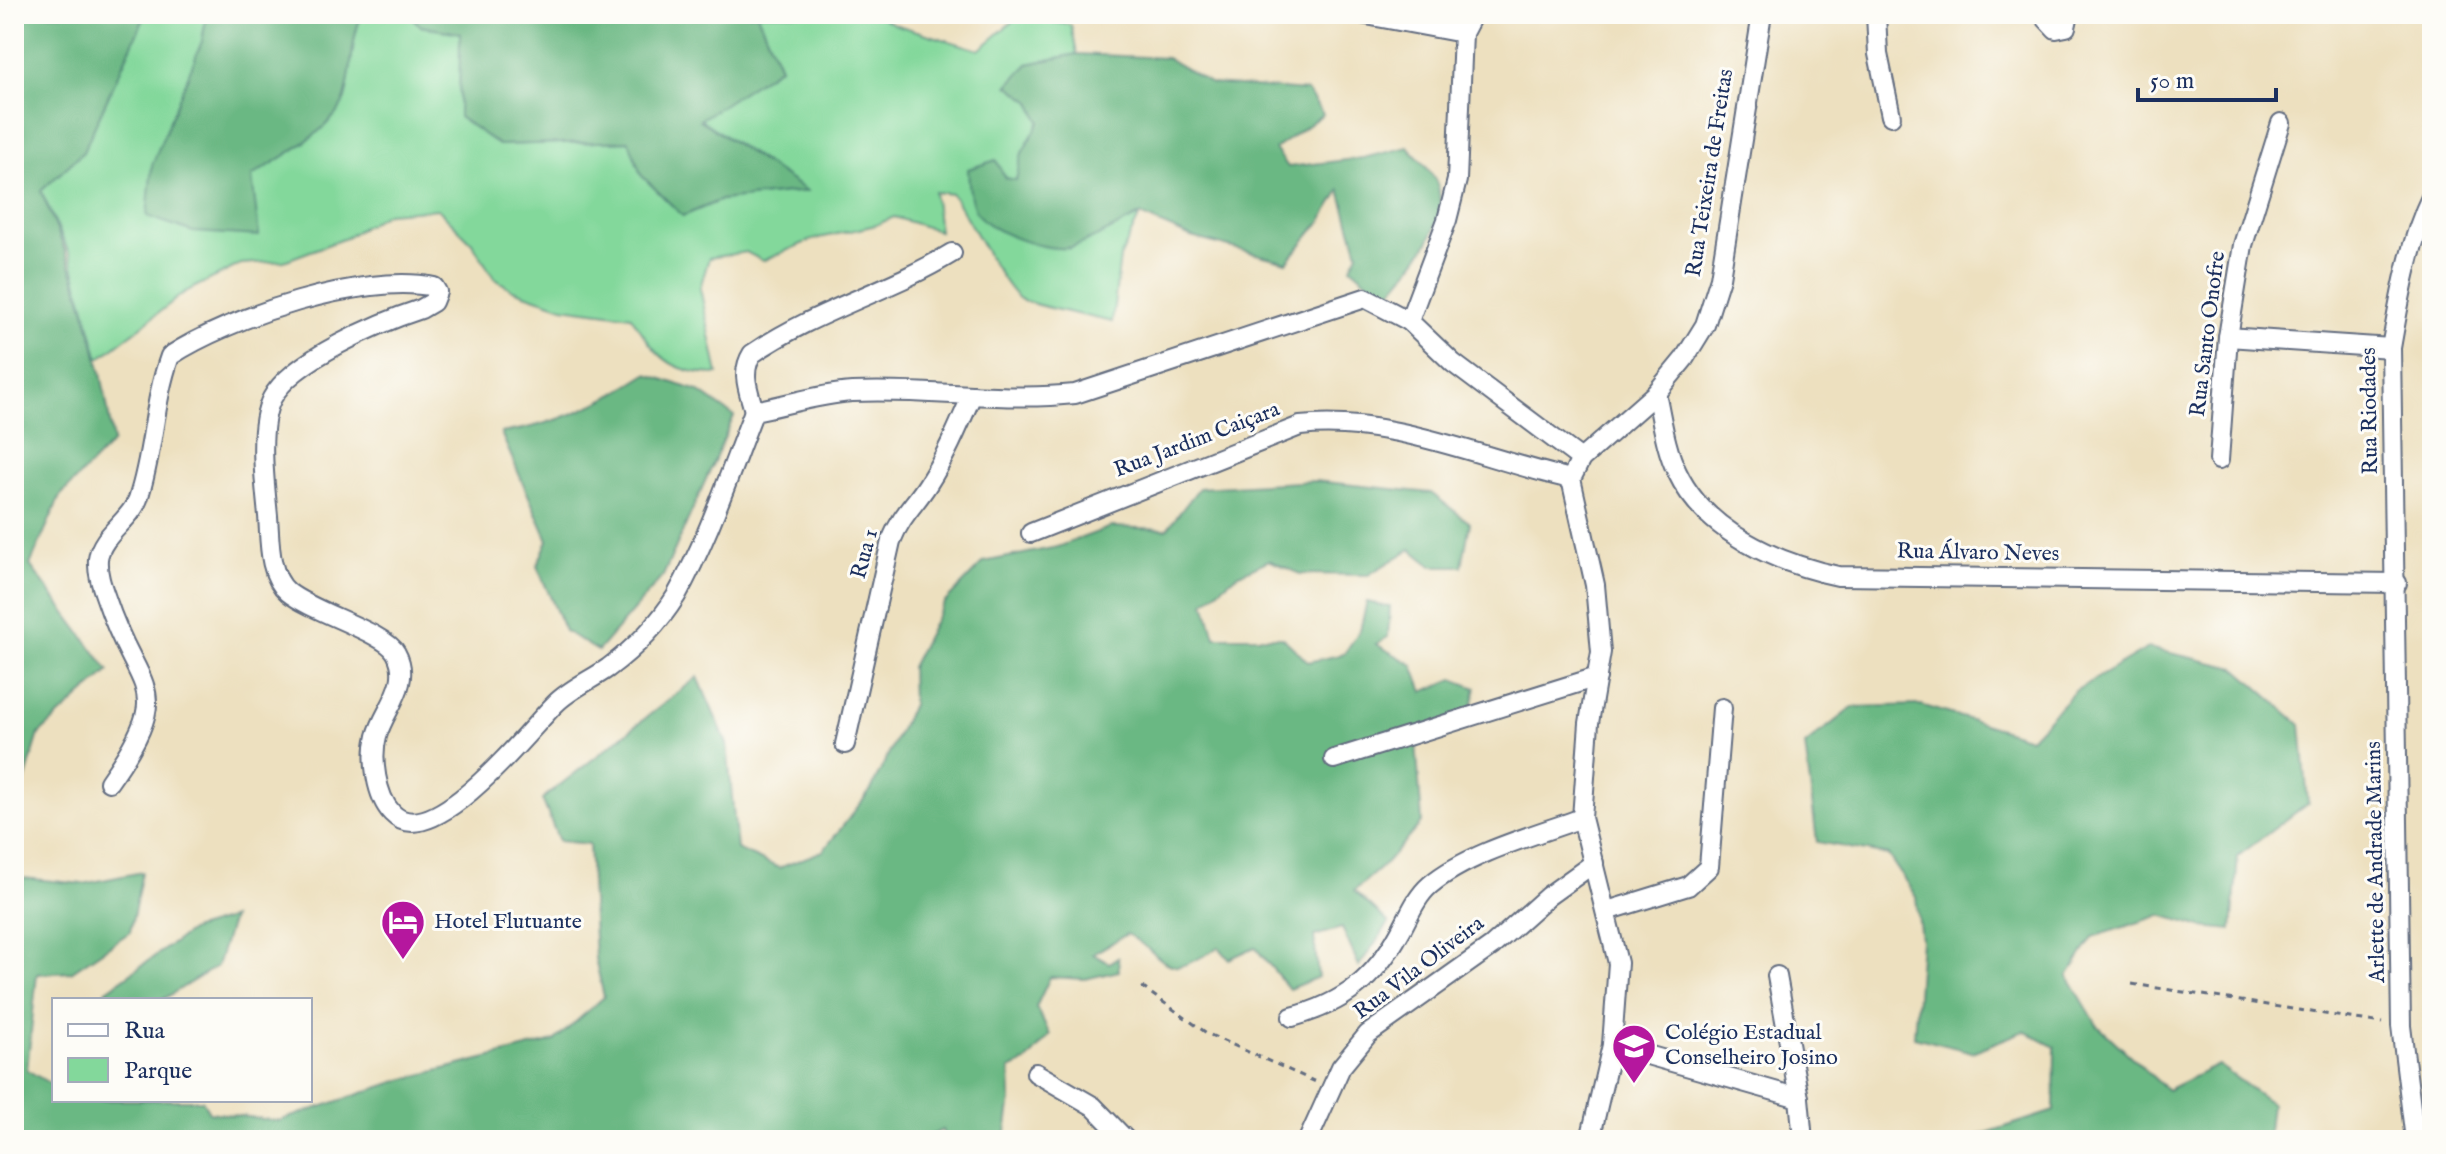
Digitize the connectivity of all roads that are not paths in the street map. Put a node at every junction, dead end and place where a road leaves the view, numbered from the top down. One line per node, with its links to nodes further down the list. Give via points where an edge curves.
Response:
1 (1361, 14): 7 (street)
2 (1473, 14): 8 (street)
3 (1762, 14): 17 (street, Rua Teixeira de Freitas, via 1720,278 1705,325)
4 (1876, 14): 9 (street)
5 (2042, 14): 6 (street, via 2062,29)
6 (2069, 14)
7 (1392, 16): 8 (street)
8 (1463, 33): 14 (street, via 1457,180)
9 (1891, 116)
10 (2281, 123): 15 (street, Rua Santo Onofre, via 2243,245)
11 (2432, 195): 12 (street, Rua Riodades)
12 (2427, 220): 16 (street, Rua Riodades, via 2400,300)
13 (952, 253): 19 (street, via 813,318 752,354 745,379)
14 (1409, 321): 18 (street, via 1365,298 1075,394 1024,400); 20 (street, via 1453,363)
15 (2228, 337): 16 (street); 21 (street, Rua Santo Onofre)
16 (2391, 348): 24 (street, Rua Riodades)
17 (1656, 393): 20 (street, Rua Teixeira de Freitas); 24 (street, Rua Álvaro Neves, via 1676,471 1692,497 1742,540 1804,569 1838,576)
18 (972, 395): 19 (street, via 848,392); 27 (street, Rua 1, via 947,451 902,514 891,541)
19 (754, 411): 29 (street, via 676,595 649,634 558,700 453,808 425,822 407,822 393,815 376,772 377,735 401,678 397,654 385,640 286,591 271,557 264,450 271,398 285,381 329,349 433,302 437,292 420,284 339,289 184,347 170,356 160,383 150,456 136,502 98,556 98,576 114,624 149,698 139,740)
20 (1581, 459): 22 (street, Rua Teixeira de Freitas)
21 (2219, 460)
22 (1571, 479): 23 (street, Rua Jardim Caiçara, via 1386,428 1325,423 1300,426 1233,450); 25 (street, via 1595,585 1601,652)
23 (1031, 533)
24 (2397, 583): 42 (street, Arlette de Andrade Marins, via 2401,1026)
25 (1597, 677): 28 (street); 30 (street)
26 (1722, 708): 32 (street, via 1709,867 1688,886)
27 (845, 744)
28 (1334, 759)
29 (109, 782)
30 (1582, 818): 31 (street); 34 (street, via 1443,876 1418,898 1374,973 1331,1002)
31 (1594, 863): 32 (street); 39 (street, Rua Vila Oliveira, via 1492,946 1368,1034 1341,1067)
32 (1607, 911): 35 (street, via 1618,963)
33 (1777, 976): 37 (street)
34 (1292, 1017)
35 (1612, 1045): 37 (street); 40 (street)
36 (1036, 1073): 38 (street, via 1093,1106)
37 (1799, 1098): 41 (street)
38 (1126, 1140)
39 (1308, 1140)
40 (1590, 1140)
41 (1803, 1140)
42 (2415, 1140)

